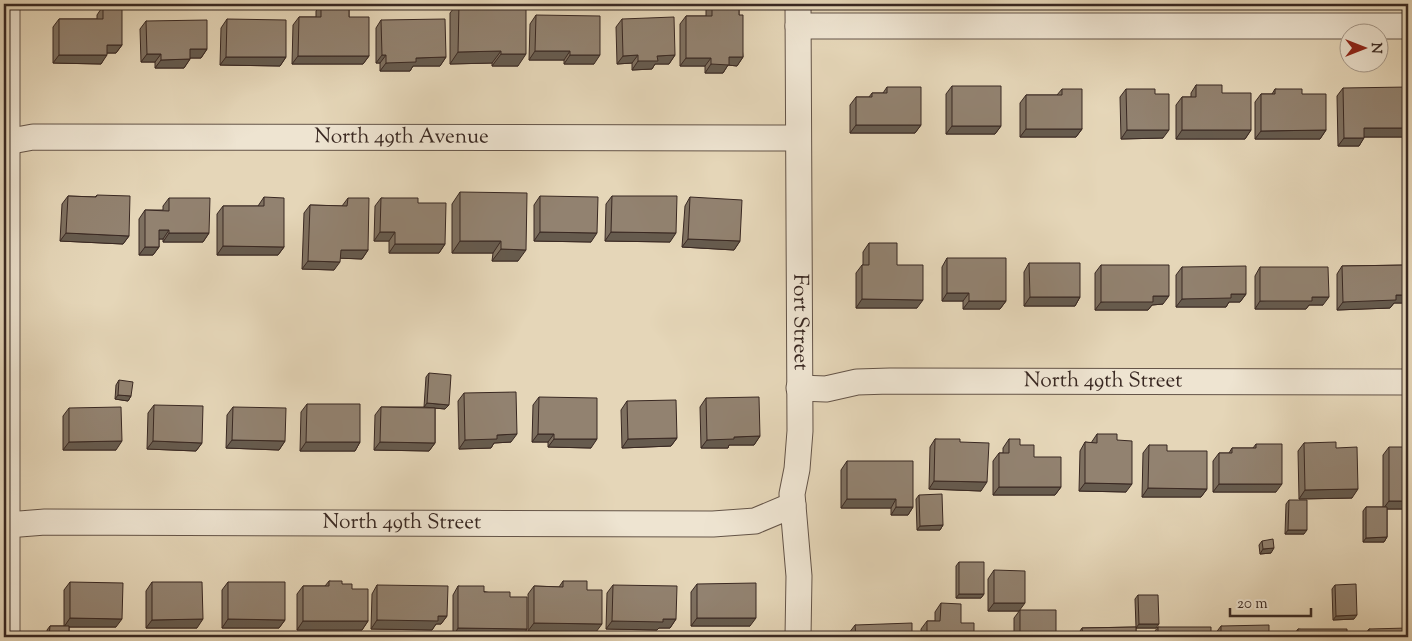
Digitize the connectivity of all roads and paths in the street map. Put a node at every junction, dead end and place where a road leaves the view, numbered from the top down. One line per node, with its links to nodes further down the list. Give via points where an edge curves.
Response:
1 (7, 4): 5 (street)
2 (798, 15): 3 (street); 4 (street, Fort Street)
3 (1408, 26)
4 (798, 138): 5 (street, North 49th Avenue, via 33,136); 7 (street, Fort Street)
5 (6, 142): 8 (street)
6 (1408, 382): 7 (street, North 49th Street, via 890,381 856,382 826,389)
7 (799, 388): 9 (street, Fort Street, via 800,431)
8 (5, 470): 10 (street)
9 (793, 505): 10 (street, North 49th Street, via 755,521 713,524 45,522); 12 (street, Fort Street, via 799,576)
10 (7, 525): 11 (street)
11 (7, 637)
12 (798, 637)

